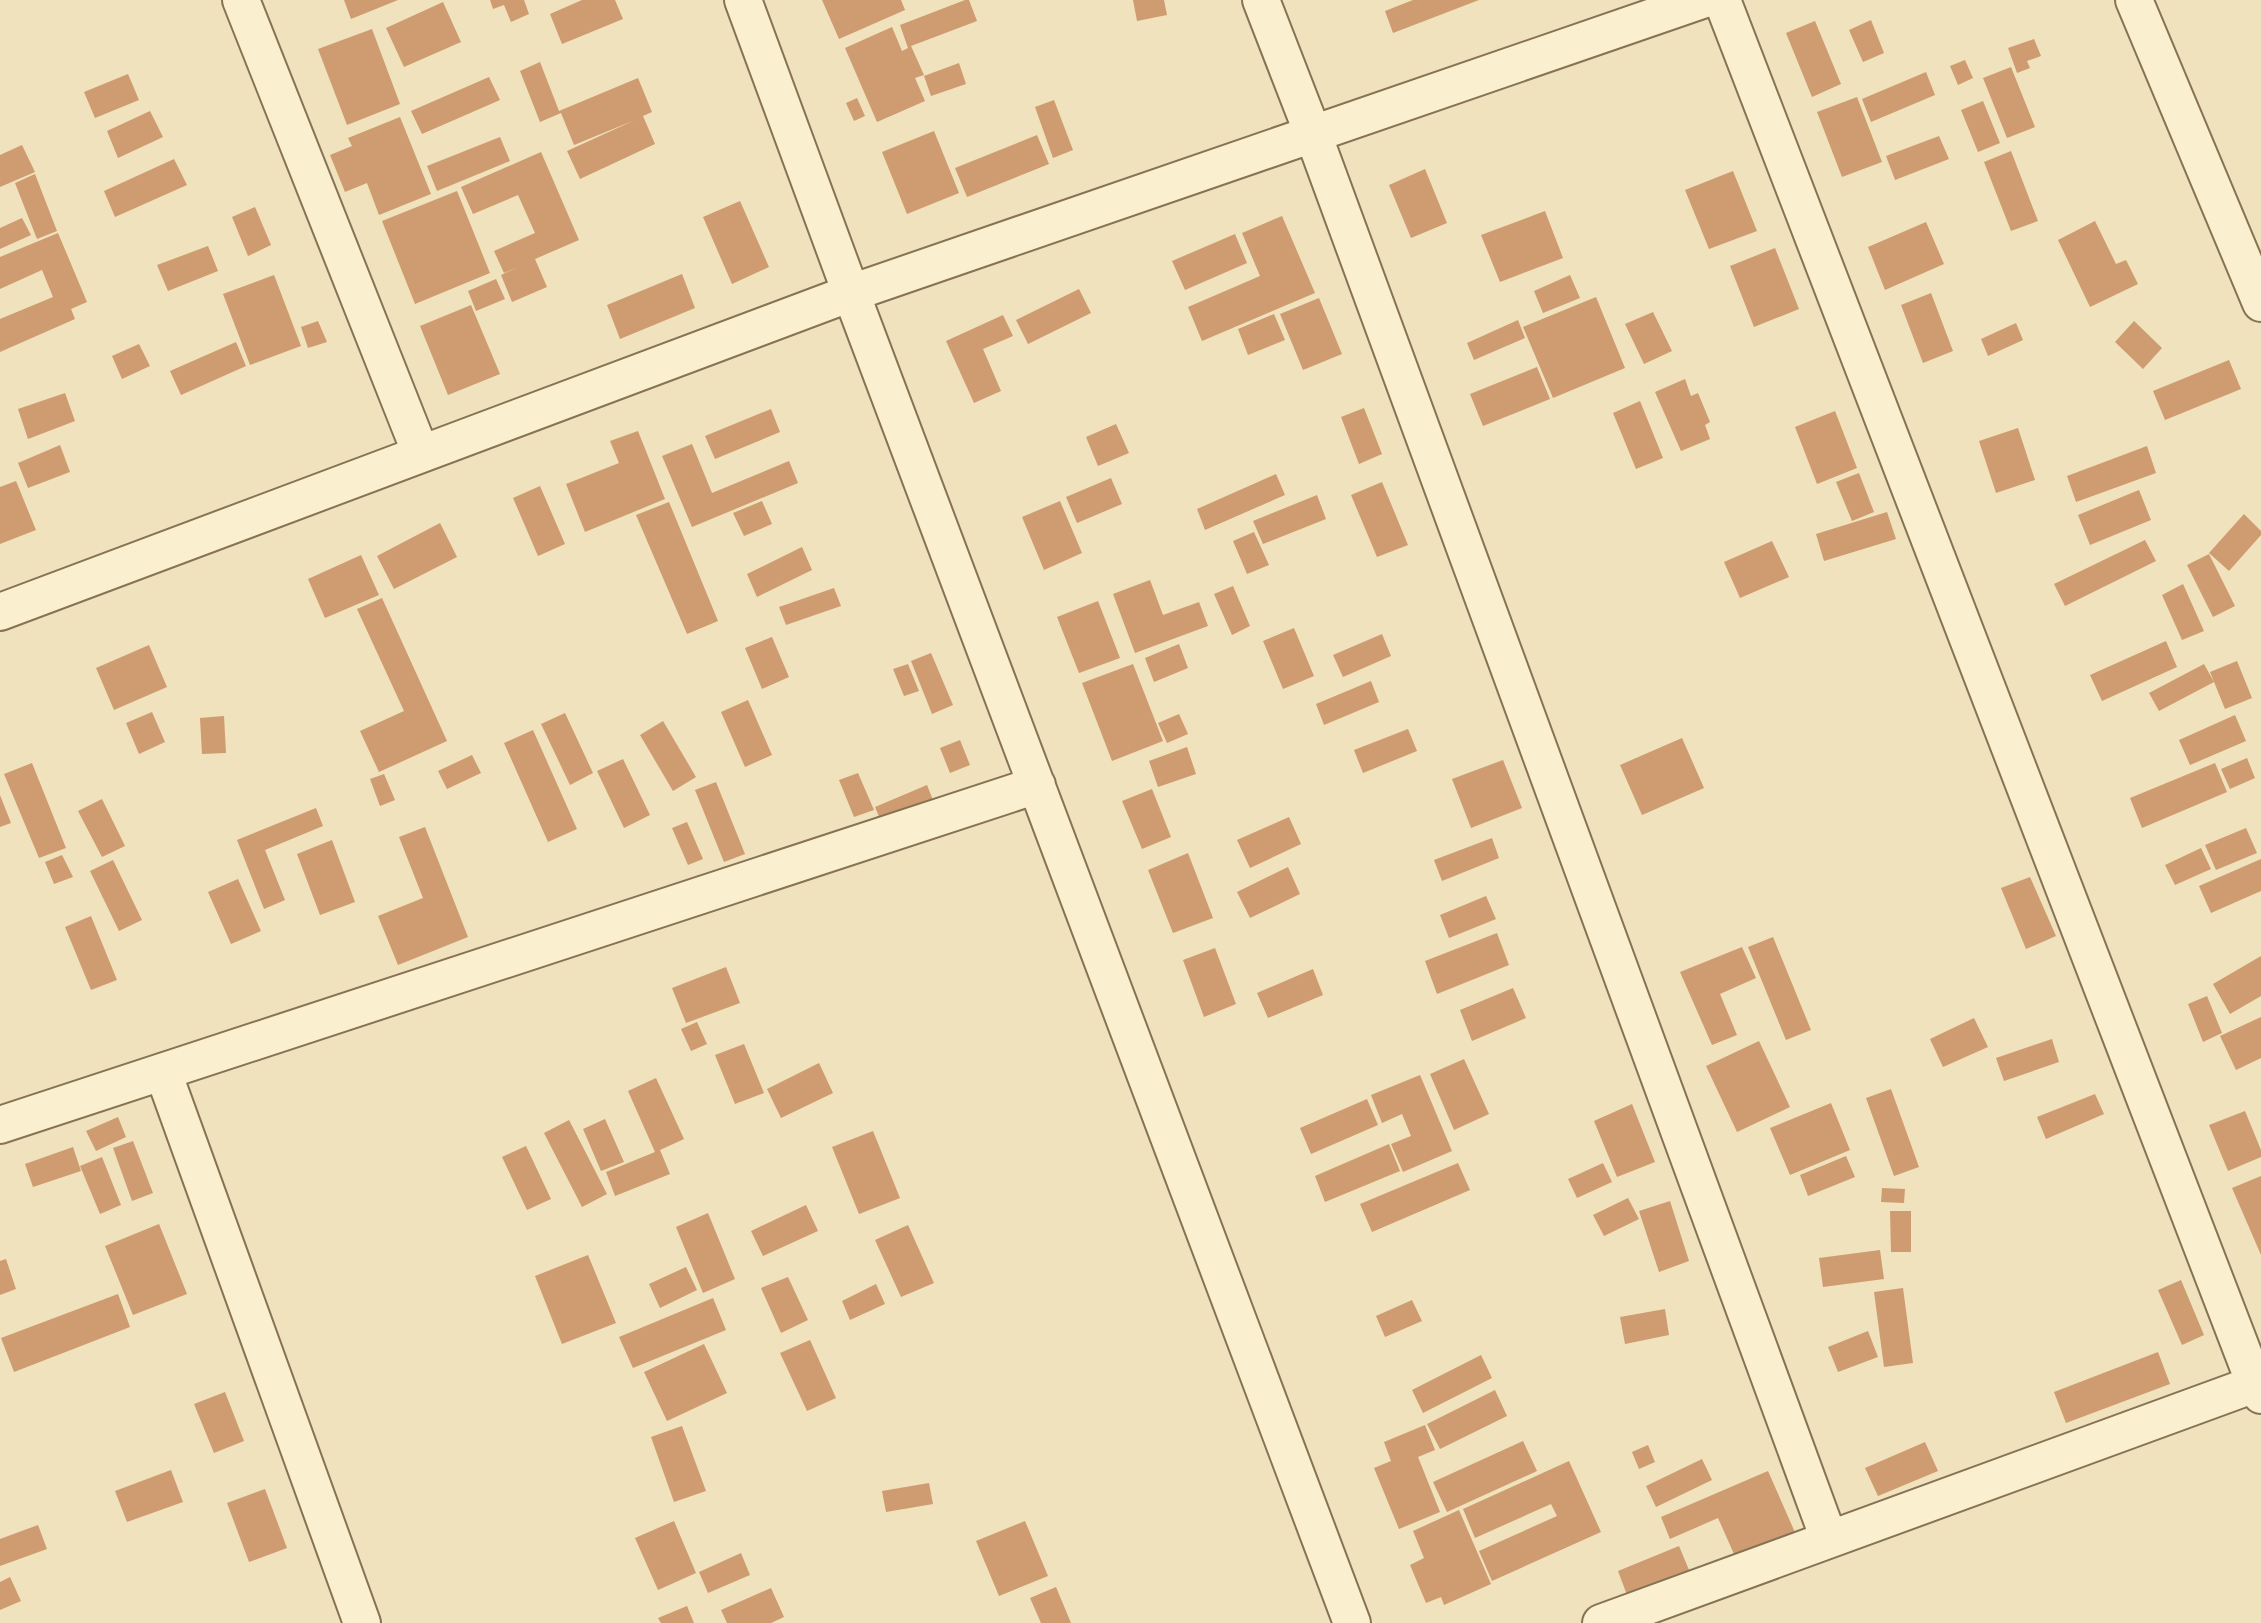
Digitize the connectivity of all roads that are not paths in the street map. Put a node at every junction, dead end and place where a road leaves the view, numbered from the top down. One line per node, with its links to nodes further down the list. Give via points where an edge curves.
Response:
1 (241, 0): 10 (street)
2 (743, 0): 8 (street)
3 (1261, 0): 7 (street)
4 (1702, 0): 7 (street)
5 (1722, 0): 15 (street)
6 (2134, 0): 9 (street)
7 (1313, 134): 8 (street); 16 (street)
8 (851, 293): 10 (street); 12 (street)
9 (2261, 303)
10 (421, 454): 11 (street)
11 (0, 612)
12 (1037, 785): 13 (street); 18 (street)
13 (163, 1072): 14 (street); 17 (street)
14 (0, 1125)
15 (2259, 1387): 16 (street)
16 (1829, 1539): 19 (street)
17 (362, 1623)
18 (1352, 1623)
19 (1601, 1623)

